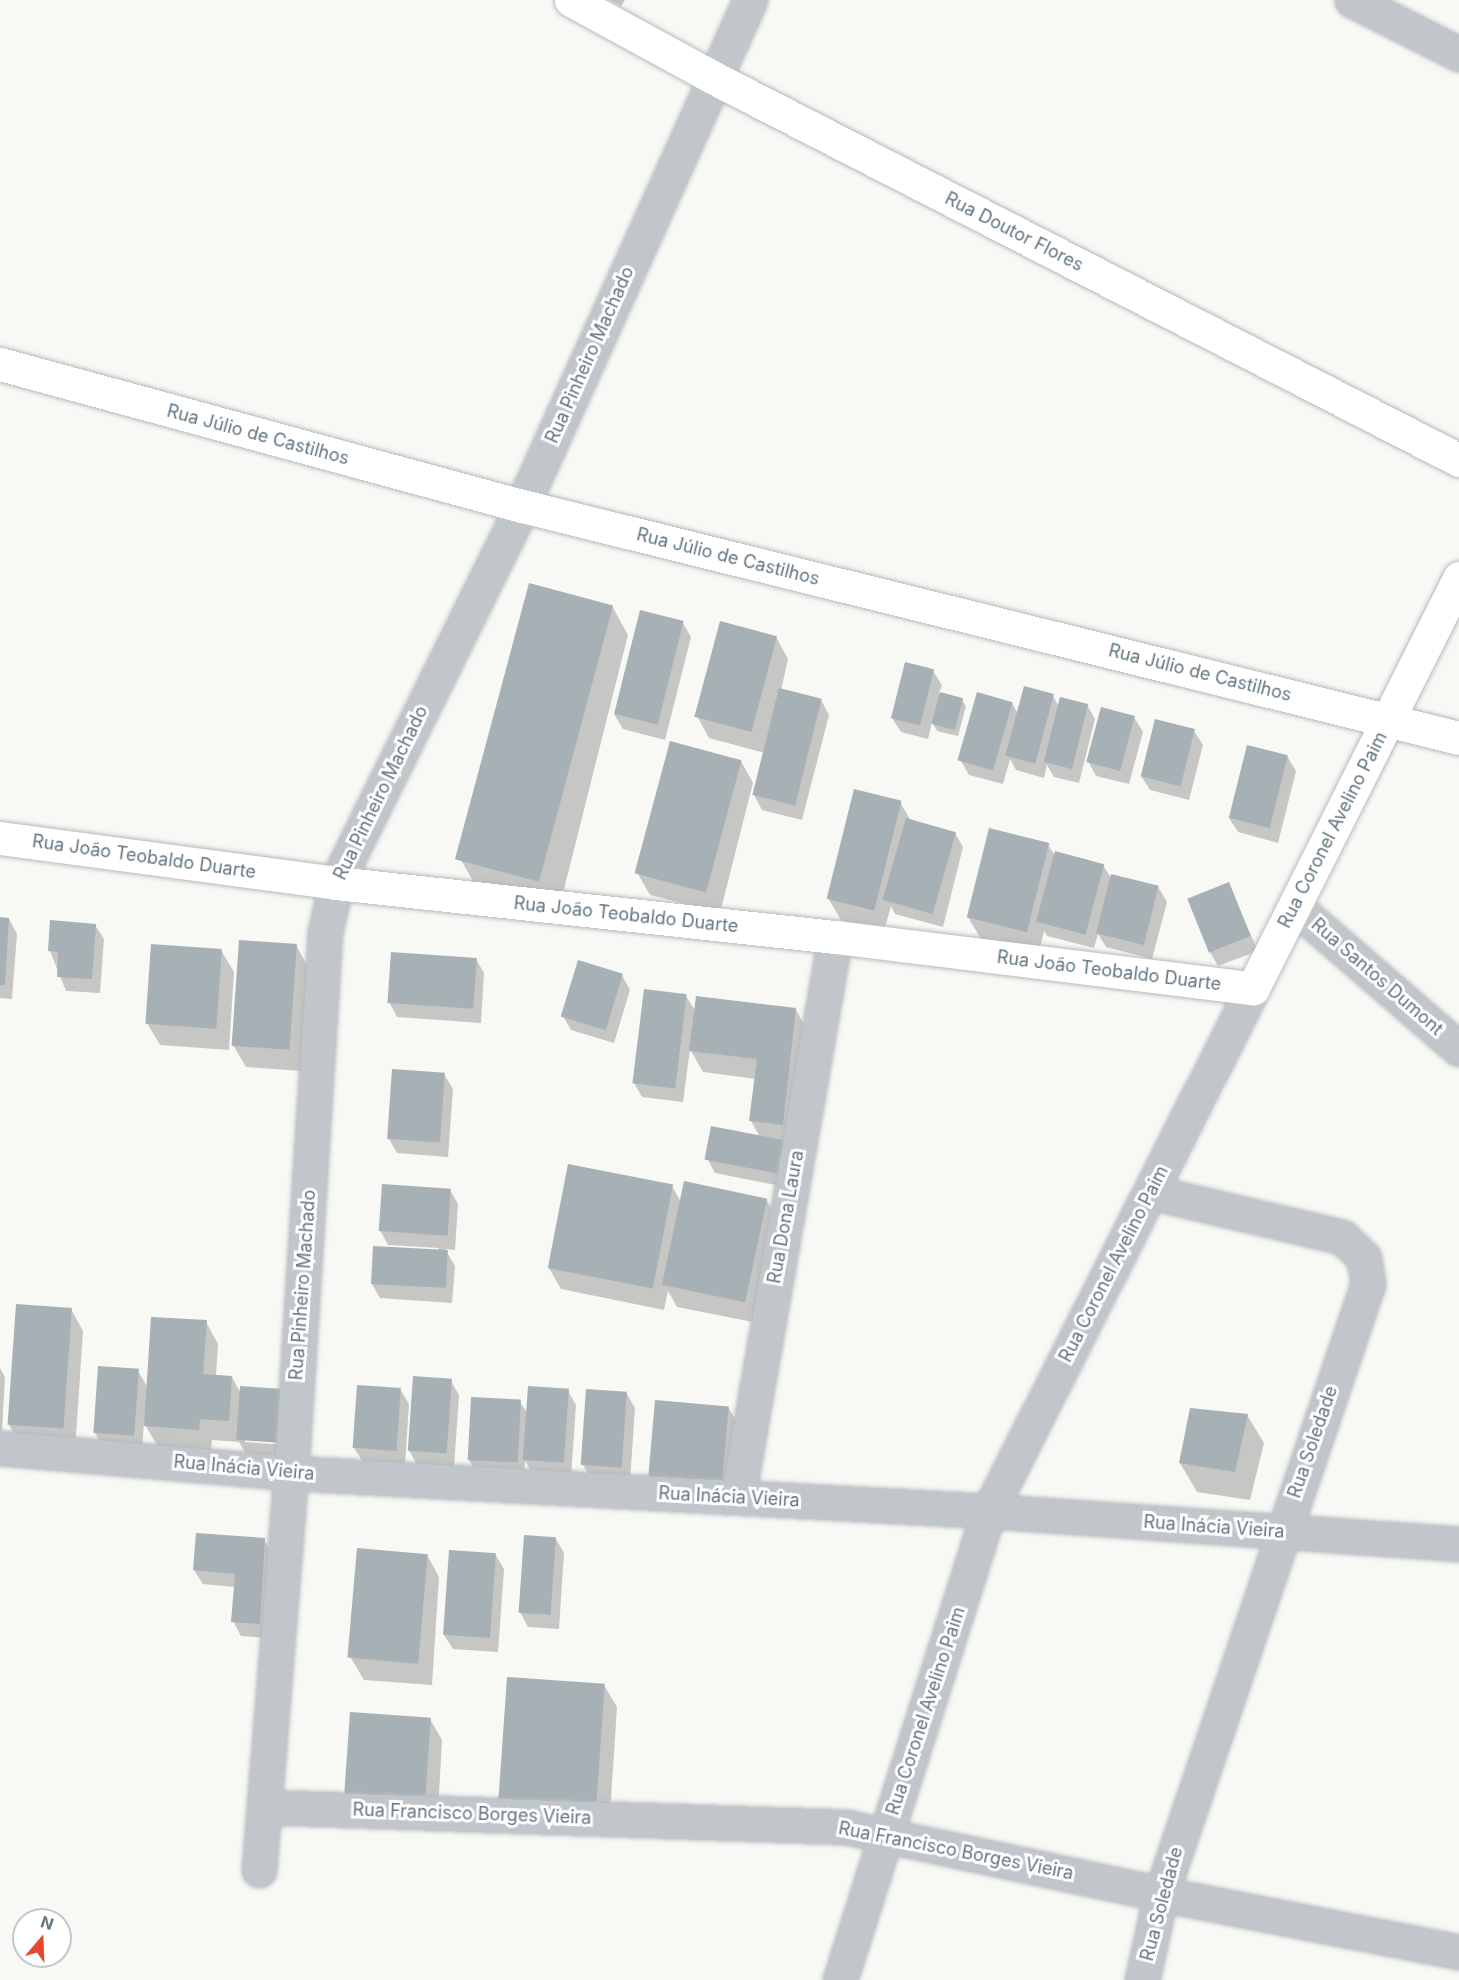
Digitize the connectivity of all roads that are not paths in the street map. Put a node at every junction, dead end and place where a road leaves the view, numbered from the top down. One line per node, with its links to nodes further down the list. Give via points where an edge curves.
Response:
1 (571, 0): 5 (main road, Rua Doutor Flores)
2 (750, 0): 5 (street, Rua Pinheiro Machado)
3 (1352, 0): 4 (street)
4 (1459, 54)
5 (714, 78): 7 (main road, Rua Doutor Flores); 8 (street, Rua Pinheiro Machado)
6 (0, 364): 8 (main road, Rua Júlio de Castilhos)
7 (1459, 460)
8 (522, 506): 10 (main road, Rua Júlio de Castilhos); 13 (street, Rua Pinheiro Machado)
9 (1459, 578): 10 (main road, Rua Coronel Avelino Paim)
10 (1388, 720): 11 (main road, Rua Júlio de Castilhos); 14 (main road, Rua Coronel Avelino Paim)
11 (1459, 738)
12 (0, 838): 13 (main road, Rua João Teobaldo Duarte)
13 (336, 883): 15 (main road, Rua João Teobaldo Duarte); 20 (street, Rua Pinheiro Machado, via 325,933)
14 (1294, 906): 16 (main road, Rua Coronel Avelino Paim); 17 (street, Rua Santos Dumont)
15 (835, 938): 16 (main road, Rua João Teobaldo Duarte); 21 (street, Rua Dona Laura)
16 (1253, 988): 18 (street, Rua Coronel Avelino Paim)
17 (1459, 1049)
18 (1150, 1192): 22 (street, Rua Coronel Avelino Paim); 23 (street, Rua Soledade, via 1342,1238 1364,1257 1368,1284)
19 (0, 1448): 20 (street, Rua Inácia Vieira)
20 (291, 1473): 21 (street, Rua Inácia Vieira); 25 (street, Rua Pinheiro Machado)
21 (738, 1497): 22 (street, Rua Inácia Vieira)
22 (989, 1511): 23 (street, Rua Inácia Vieira); 26 (street, Rua Coronel Avelino Paim)
23 (1282, 1531): 24 (street, Rua Inácia Vieira); 28 (street, Rua Soledade)
24 (1459, 1544)
25 (265, 1807): 26 (street, Rua Francisco Borges Vieira, via 846,1827); 27 (street, Rua Pinheiro Machado)
26 (886, 1834): 28 (street, Rua Francisco Borges Vieira); 30 (street, Rua Coronel Avelino Paim)
27 (259, 1870)
28 (1161, 1894): 29 (street, Rua Francisco Borges Vieira); 31 (street, Rua Soledade)
29 (1459, 1952)
30 (840, 1980)
31 (1142, 1980)

